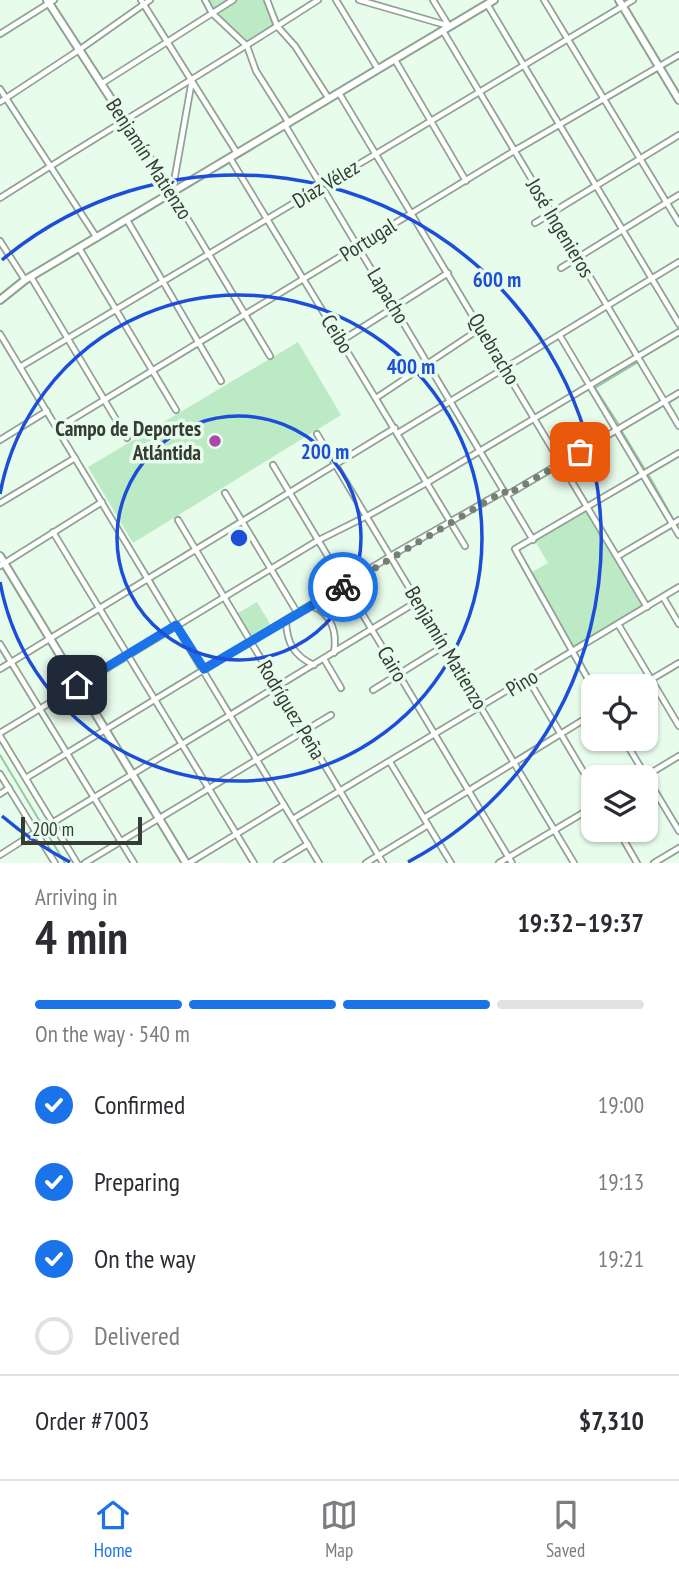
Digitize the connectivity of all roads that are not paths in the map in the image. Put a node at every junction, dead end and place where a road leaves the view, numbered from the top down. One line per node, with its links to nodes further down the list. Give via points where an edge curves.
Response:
1 (150, 0): 12 (street)
2 (205, 0): 15 (street)
3 (233, 0): 15 (street)
4 (267, 0): 16 (street)
5 (318, 0): 16 (street)
6 (336, 0): 28 (street)
7 (359, 0): 17 (street)
8 (433, 0): 17 (street)
9 (544, 0): 20 (street)
10 (633, 0): 14 (street, Díaz Vélez)
11 (50, 1): 19 (street); 23 (street, Benjamín Matienzo)
12 (142, 2): 21 (street); 23 (street)
13 (491, 2): 17 (street); 26 (street)
14 (621, 3): 20 (street, Díaz Vélez); 27 (street)
15 (212, 13): 21 (street); 22 (street)
16 (278, 26): 22 (street); 36 (street)
17 (450, 27): 18 (street)
18 (443, 31): 25 (street); 32 (street, José Ingenieros)
19 (0, 34)
20 (568, 39): 26 (street, Díaz Vélez); 35 (street)
21 (167, 41): 29 (street); 30 (street)
22 (247, 46): 29 (street); 41 (street, Lapacho)
23 (79, 50): 30 (street, Benjamín Matienzo); 34 (street)
24 (679, 55): 27 (street, Portugal)
25 (394, 60): 28 (street); 40 (street)
26 (523, 65): 32 (street, Díaz Vélez); 42 (street)
27 (659, 66): 35 (street, Portugal); 37 (street)
28 (378, 69): 33 (street)
29 (192, 79): 39 (street); 45 (street); 53 (street)
30 (101, 84): 39 (street, Benjamín Matienzo)
31 (0, 89): 34 (street)
32 (479, 92): 40 (street, Díaz Vélez); 44 (street, José Ingenieros)
33 (339, 93): 36 (street); 46 (street, Quebracho)
34 (6, 98): 38 (street); 49 (street)
35 (604, 98): 42 (street, Portugal); 48 (street)
36 (329, 99): 41 (street)
37 (679, 100)
38 (0, 102)
39 (124, 120): 49 (street); 53 (street, Benjamín Matienzo)
40 (430, 121): 46 (street, Díaz Vélez); 50 (street)
41 (287, 124): 45 (street); 52 (street, Lapacho)
42 (560, 125): 44 (street, Portugal); 51 (street)
43 (679, 135): 48 (street)
44 (514, 151): 50 (street, Portugal); 58 (street, José Ingenieros)
45 (238, 153): 47 (street)
46 (376, 153): 52 (street, Díaz Vélez); 57 (street, Quebracho)
47 (230, 158): 53 (street); 60 (street, Ceibo)
48 (640, 158): 51 (street); 56 (street)
49 (51, 166): 55 (street); 64 (street)
50 (466, 181): 57 (street, Portugal)
51 (596, 185): 58 (street); 63 (street)
52 (323, 186): 60 (street, Díaz Vélez); 66 (street, Lapacho)
53 (172, 193): 59 (street); 68 (street, Benjamín Matienzo)
54 (679, 195): 56 (street)
55 (0, 198)
56 (666, 202): 62 (street); 63 (street)
57 (412, 213): 66 (street, Portugal); 72 (street, Quebracho)
58 (552, 213): 61 (street); 69 (street, José Ingenieros)
59 (127, 220): 64 (street); 76 (street)
60 (267, 220): 68 (street, Díaz Vélez); 74 (street, Ceibo)
61 (535, 223)
62 (679, 223)
63 (623, 231): 69 (street); 75 (street)
64 (97, 238): 67 (street)
65 (0, 241): 73 (street)
66 (358, 247): 74 (street, Portugal); 78 (street, Lapacho)
67 (79, 248): 73 (street); 80 (street)
68 (209, 255): 76 (street, Díaz Vélez); 81 (street, Benjamín Matienzo)
69 (577, 257): 71 (street); 79 (street, José Ingenieros)
70 (679, 262): 75 (street)
71 (561, 268)
72 (448, 273): 78 (street); 83 (street, Quebracho)
73 (28, 279): 77 (street); 87 (street)
74 (303, 279): 81 (street, Portugal); 88 (street, Ceibo)
75 (652, 279): 79 (street); 82 (street)
76 (163, 283): 80 (street, Díaz Vélez); 89 (street)
77 (0, 300)
78 (394, 307): 88 (street); 92 (street, Lapacho)
79 (607, 307): 86 (street); 91 (street, José Ingenieros)
80 (116, 311): 87 (street, Díaz Vélez); 95 (street)
81 (245, 315): 89 (street, Portugal); 90 (street, Benjamín Matienzo)
82 (679, 324)
83 (481, 328): 92 (street); 94 (street, Quebracho)
84 (679, 332): 91 (street)
85 (0, 334): 93 (street)
86 (560, 336): 94 (street); 97 (street)
87 (68, 338): 93 (street, Díaz Vélez); 100 (street)
88 (341, 341): 99 (street, Ceibo)
89 (199, 343): 95 (street, Portugal); 96 (street)
90 (270, 356)
91 (638, 356): 97 (street); 102 (street, José Ingenieros)
92 (428, 363): 99 (street); 101 (street, Lapacho)
93 (20, 367): 103 (street)
94 (505, 368): 101 (street); 105 (street, Quebracho)
95 (152, 371): 100 (street, Portugal); 104 (street)
96 (221, 381)
97 (590, 386): 105 (street); 109 (street)
98 (679, 393): 102 (street)
99 (376, 398): 108 (street, Ceibo)
100 (106, 400): 107 (street, Portugal); 111 (street)
101 (451, 400): 108 (street); 113 (street, Lapacho)
102 (664, 401): 106 (street, José Ingenieros); 109 (street)
103 (47, 411): 107 (street); 112 (street)
104 (176, 411)
105 (535, 417): 113 (street); 116 (street, Quebracho)
106 (679, 426)
107 (58, 428): 115 (street)
108 (396, 430): 118 (street); 120 (street, Ceibo)
109 (616, 430): 116 (street); 119 (street)
110 (317, 434): 118 (street, Benjamín Matienzo)
111 (127, 438)
112 (0, 440)
113 (480, 450): 120 (street); 123 (street, Lapacho)
114 (679, 453): 119 (street)
115 (75, 458): 124 (street); 125 (street)
116 (562, 463): 123 (street); 126 (street, Quebracho)
117 (273, 465): 121 (street, Cairo)
118 (335, 465): 121 (street); 127 (street, Benjamín Matienzo)
119 (643, 474): 126 (street); 132 (street)
120 (428, 482): 127 (street); 130 (street, Ceibo)
121 (289, 492): 131 (street); 136 (street, Cairo)
122 (225, 493): 131 (street)
123 (505, 493): 130 (street); 135 (street, Lapacho)
124 (102, 502): 133 (street); 144 (street)
125 (0, 503)
126 (588, 507): 135 (street); 140 (street, Quebracho)
127 (366, 516): 136 (street); 141 (street, Benjamín Matienzo)
128 (178, 520): 138 (street, Rodríguez Peña)
129 (679, 520): 132 (street)
130 (450, 521): 137 (street, Ceibo); 141 (street)
131 (242, 522): 138 (street); 143 (street)
132 (673, 524): 134 (street); 140 (street)
133 (53, 533): 142 (street); 152 (street)
134 (679, 535)
135 (533, 540): 163 (street, via 515,549)
136 (317, 541): 143 (street); 145 (street, Cairo)
137 (465, 546)
138 (196, 550): 144 (street); 147 (street, Rodríguez Peña)
139 (0, 556): 142 (street)
140 (618, 556): 151 (street, Quebracho)
141 (392, 557): 145 (street); 149 (street, Benjamín Matienzo)
142 (2, 564): 159 (street)
143 (271, 569): 147 (street); 153 (street)
144 (148, 578): 152 (street); 157 (street)
145 (344, 585): 150 (street); 158 (street, Cairo)
146 (679, 587): 148 (street, Pino)
147 (224, 596): 157 (street); 160 (street, Rodríguez Peña)
148 (663, 597): 151 (street, Pino); 156 (street)
149 (418, 601): 158 (street); 162 (street, Benjamín Matienzo)
150 (311, 606): 153 (street); 164 (street, via 323,613 335,631)
151 (646, 607): 155 (street, Pino)
152 (99, 608): 159 (street); 165 (street)
153 (298, 614): 154 (street)
154 (286, 621): 160 (street); 169 (street, via 291,647)
155 (618, 624): 163 (street, Pino); 174 (street)
156 (679, 624)
157 (176, 625): 165 (street); 171 (street)
158 (372, 630): 164 (street); 172 (street, Cairo)
159 (50, 638): 167 (street); 177 (street)
160 (251, 642): 171 (street); 178 (street, Rodríguez Peña)
161 (0, 644): 167 (street)
162 (444, 646): 172 (street); 183 (street, Benjamín Matienzo)
163 (572, 652): 173 (street); 176 (street, Pino)
164 (334, 653): 166 (street)
165 (127, 655): 177 (street); 182 (street)
166 (324, 659): 169 (street); 179 (street)
167 (11, 662): 170 (street); 184 (street)
168 (679, 663): 175 (street)
169 (314, 665): 178 (street)
170 (0, 669)
171 (204, 669): 182 (street); 185 (street)
172 (398, 674): 180 (street); 192 (street, Cairo)
173 (585, 674)
174 (648, 674)
175 (658, 675)
176 (528, 680): 183 (street, Pino); 193 (street)
177 (77, 685): 184 (street); 189 (street)
178 (278, 687): 185 (street); 190 (street, Rodríguez Peña)
179 (341, 688)
180 (373, 690)
181 (658, 691): 188 (street)
182 (154, 700): 189 (street); 194 (street)
183 (481, 707): 192 (street, Pino); 199 (street, Benjamín Matienzo)
184 (40, 709): 191 (street); 195 (street)
185 (230, 714): 194 (street); 197 (street)
186 (331, 715): 190 (street)
187 (581, 722): 193 (street)
188 (679, 726)
189 (104, 730): 195 (street); 203 (street)
190 (303, 732): 197 (street); 208 (street, Rodríguez Peña)
191 (0, 734): 204 (street)
192 (435, 735): 198 (street, Pino); 207 (street, Cairo)
193 (561, 735): 199 (street); 200 (street)
194 (181, 743): 203 (street); 206 (street)
195 (67, 753): 204 (street); 210 (street)
196 (679, 756): 201 (street)
197 (256, 758): 206 (street); 212 (street)
198 (390, 762): 208 (street, Pino); 215 (street)
199 (515, 764): 207 (street); 219 (street, Benjamín Matienzo)
200 (581, 768)
201 (658, 768)
202 (0, 774): 205 (street)
203 (131, 774): 210 (street); 214 (street)
204 (26, 778): 217 (street)
205 (9, 788): 209 (street); 221 (street)
206 (207, 788): 214 (street); 222 (street)
207 (469, 791): 215 (street); 229 (street, Cairo)
208 (340, 792): 216 (street, Pino); 228 (street, Rodríguez Peña)
209 (0, 794)
210 (94, 797): 217 (street); 223 (street)
211 (658, 797): 220 (street)
212 (285, 805): 216 (street); 222 (street)
213 (581, 814): 219 (street)
214 (159, 818): 223 (street); 234 (street)
215 (424, 818): 218 (street)
216 (293, 819): 225 (street)
217 (52, 823): 231 (street)
218 (428, 825): 228 (street); 240 (street)
219 (554, 830): 229 (street); 242 (street, Benjamín Matienzo)
220 (679, 831)
221 (36, 832): 227 (street); 230 (street)
222 (236, 834): 234 (street); 235 (street)
223 (120, 841): 232 (street); 233 (street)
224 (625, 842): 243 (street)
225 (308, 844): 236 (street); 237 (street)
226 (679, 848): 244 (street)
227 (0, 855)
228 (378, 855): 238 (street); 239 (street, Rodríguez Peña)
229 (510, 860): 241 (street)
230 (55, 863)
231 (77, 863)
232 (85, 863)
233 (134, 863)
234 (188, 863)
235 (254, 863)
236 (277, 863)
237 (319, 863)
238 (366, 863)
239 (383, 863)
240 (451, 863)
241 (499, 863)
242 (574, 863)
243 (638, 863)
244 (654, 863)

